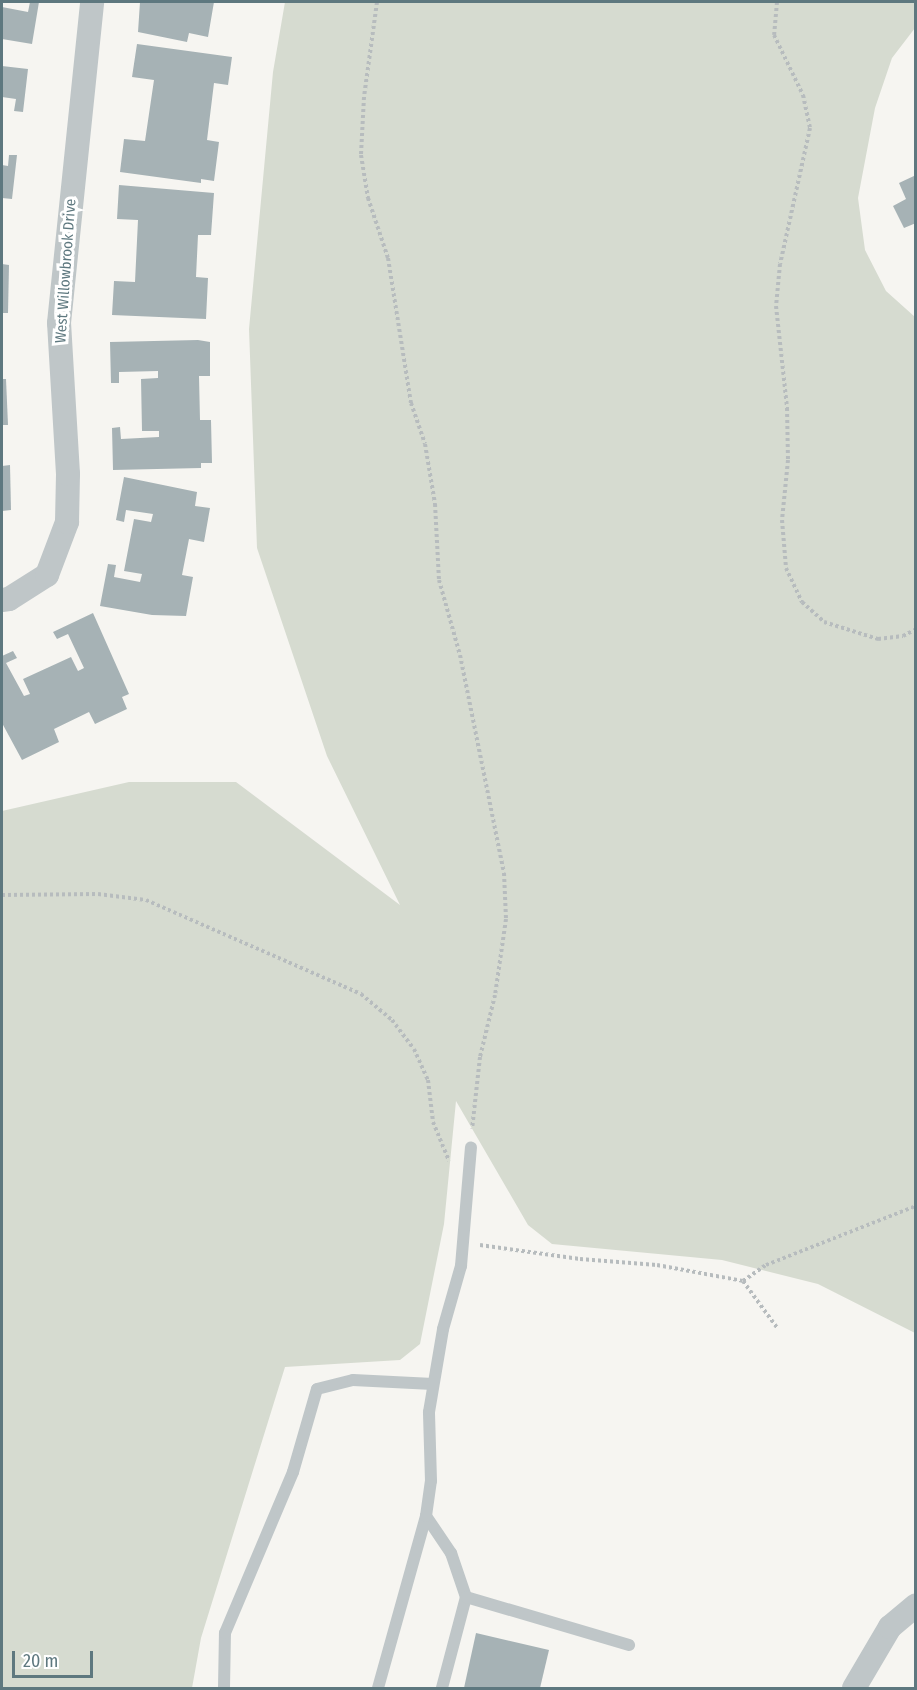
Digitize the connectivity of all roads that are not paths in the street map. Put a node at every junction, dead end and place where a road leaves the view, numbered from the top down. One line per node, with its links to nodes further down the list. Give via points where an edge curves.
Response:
1 (92, 2): 2 (street, West Willowbrook Drive, via 59,323 67,522 47,575)
2 (2, 600)
3 (471, 1147): 4 (lane, via 465,1244)
4 (433, 1384): 5 (lane, via 429,1412 431,1481); 9 (lane, via 353,1380 317,1389 293,1472 225,1633)
5 (426, 1516): 6 (lane, via 451,1553); 10 (lane)
6 (466, 1597): 8 (lane); 11 (lane)
7 (915, 1605): 12 (street, via 890,1628)
8 (629, 1645)
9 (224, 1689)
10 (378, 1689)
11 (442, 1689)
12 (854, 1689)

